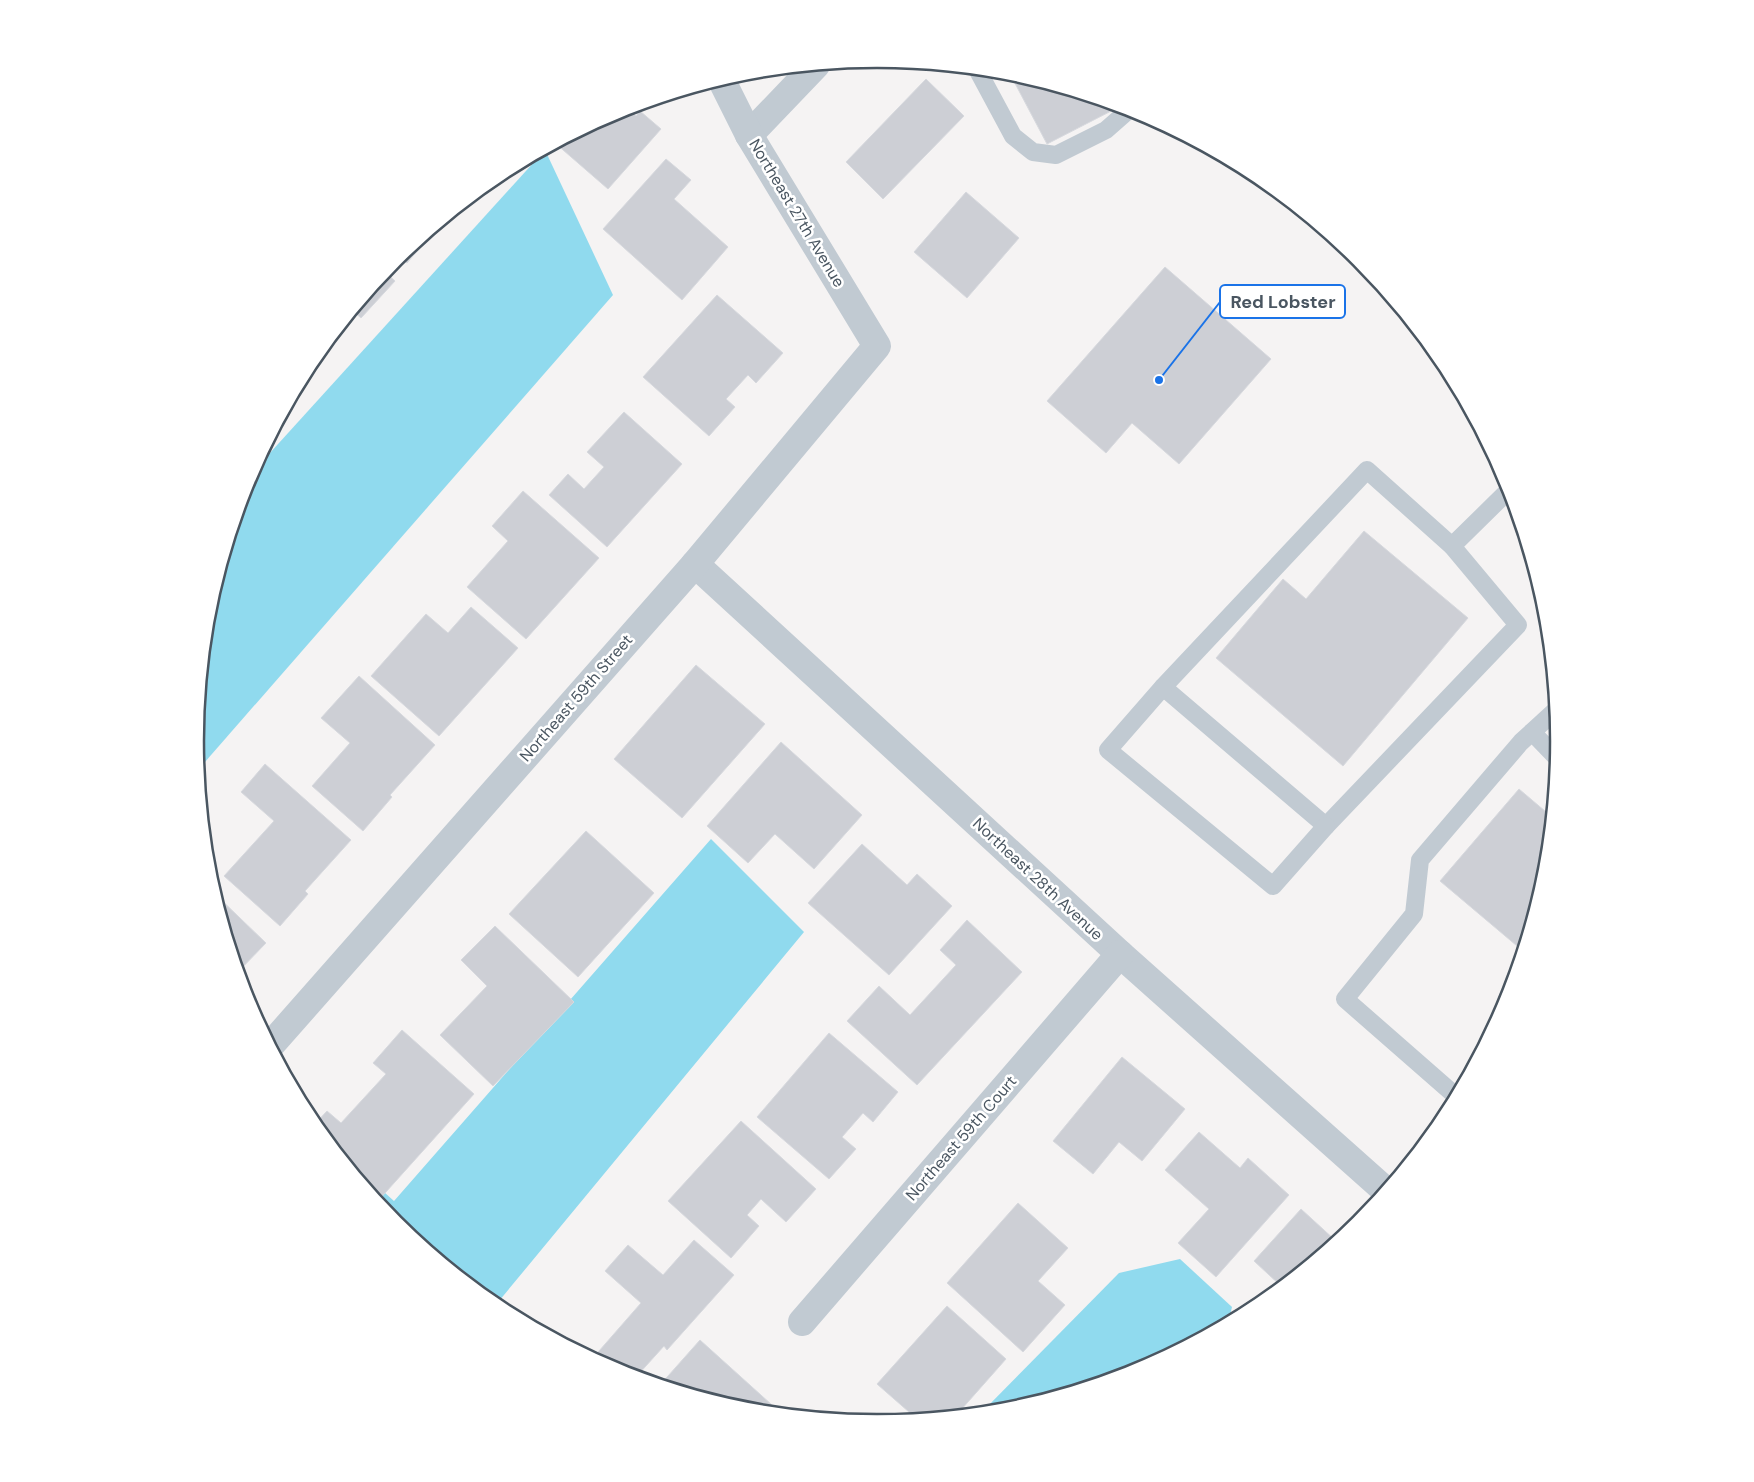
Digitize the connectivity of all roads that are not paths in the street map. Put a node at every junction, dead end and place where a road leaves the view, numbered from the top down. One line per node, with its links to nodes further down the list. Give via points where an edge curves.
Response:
1 (810, 71): 5 (street)
2 (981, 76): 4 (lane, via 1013,136 1033,152 1056,155 1106,130)
3 (724, 85): 5 (street, Northeast 27th Avenue)
4 (1123, 114)
5 (749, 135): 6 (street, Northeast 27th Avenue)
6 (877, 346): 9 (street, Northeast 59th Street)
7 (1504, 495): 8 (lane)
8 (1452, 546): 10 (lane, via 1367,470); 14 (lane, via 1518,625)
9 (695, 564): 15 (street, Northeast 28th Avenue); 16 (street, Northeast 59th Street)
10 (1163, 687): 14 (lane); 14 (lane, via 1108,750 1273,886)
11 (1549, 716): 12 (lane)
12 (1532, 732): 13 (lane); 17 (lane, via 1420,860 1414,914 1345,998)
13 (1550, 750)
14 (1326, 826)
15 (1120, 954): 18 (street, Northeast 28th Avenue); 19 (street, Northeast 59th Court)
16 (274, 1041)
17 (1451, 1092)
18 (1381, 1187)
19 (802, 1322)

